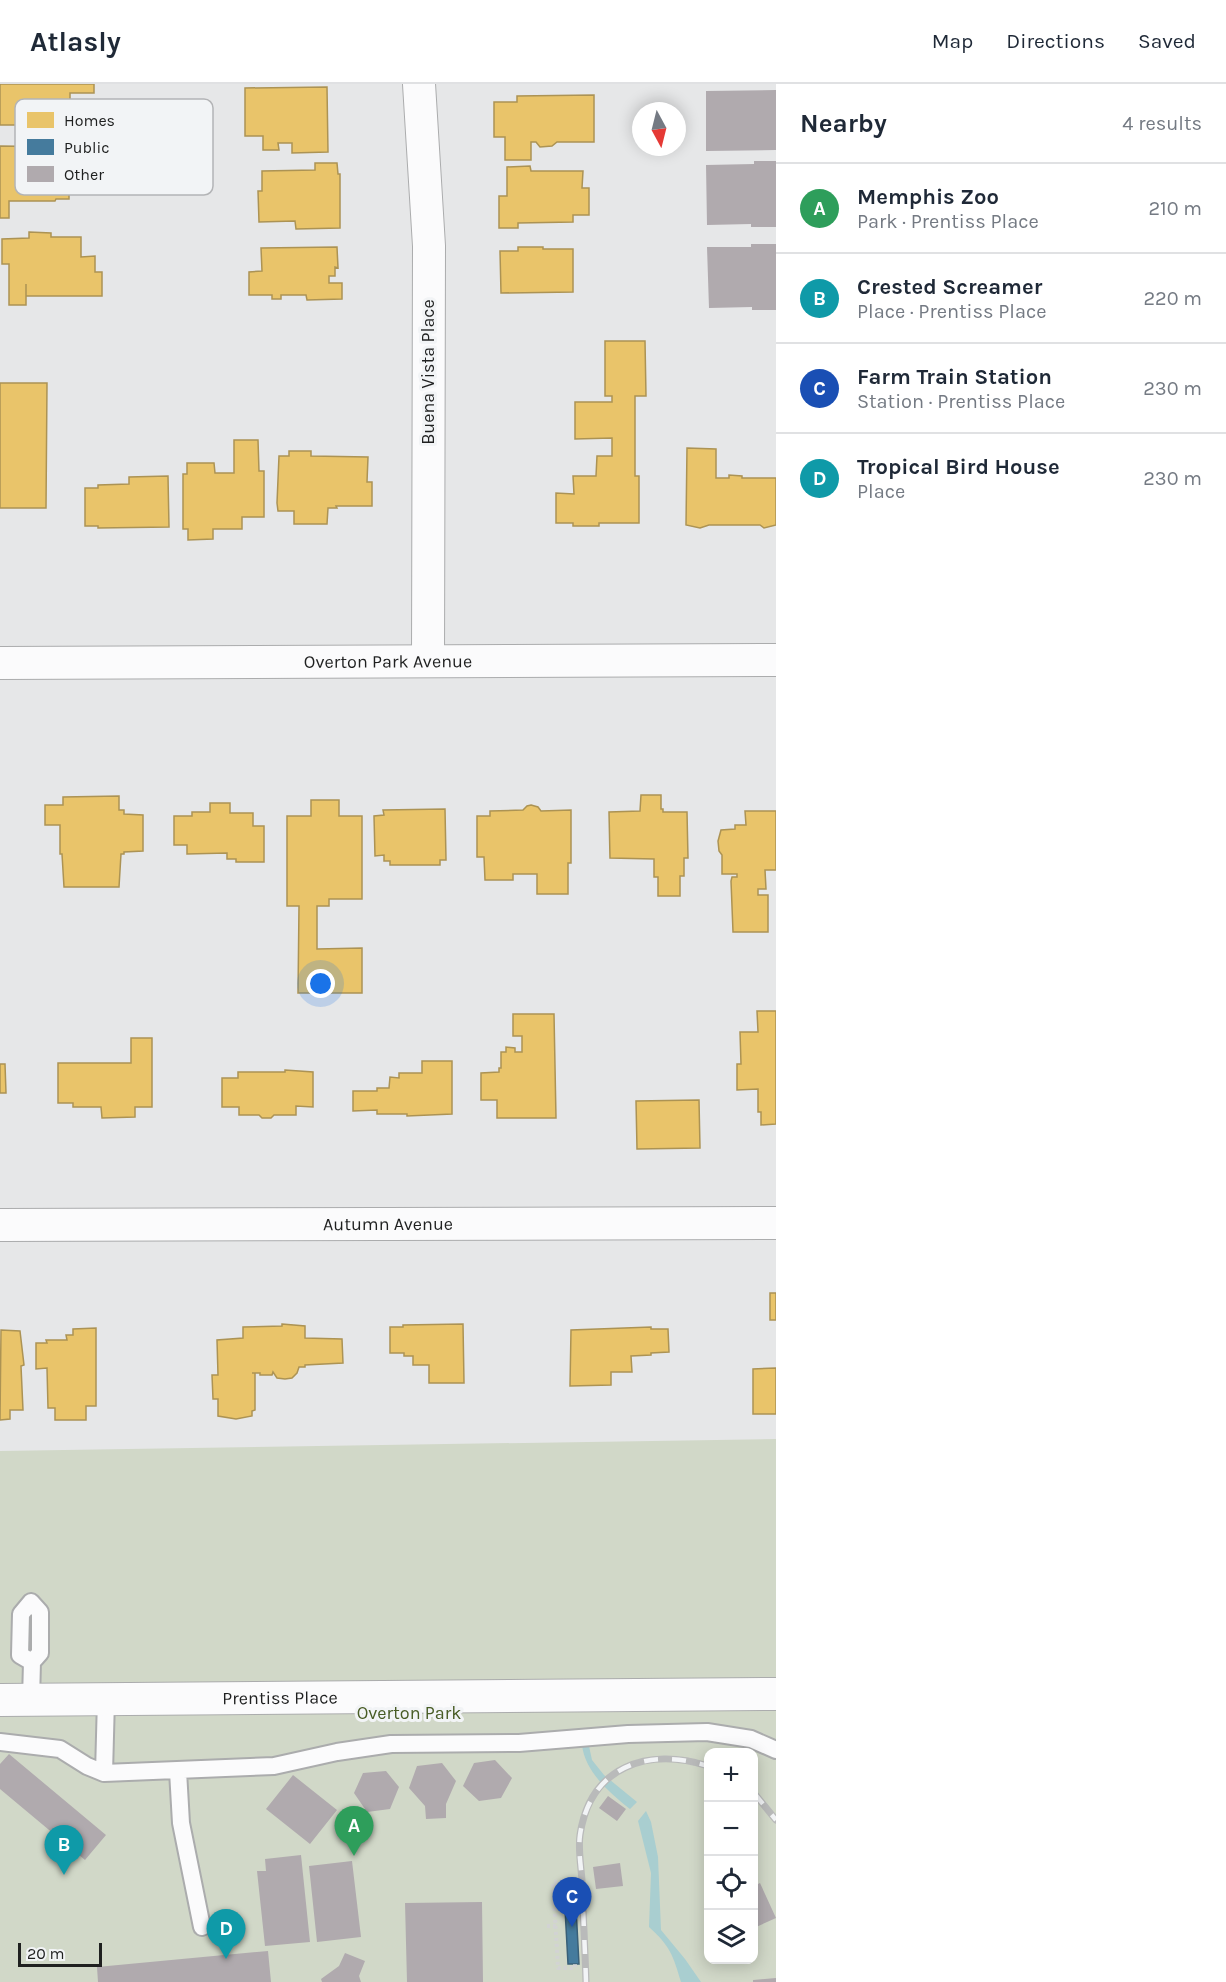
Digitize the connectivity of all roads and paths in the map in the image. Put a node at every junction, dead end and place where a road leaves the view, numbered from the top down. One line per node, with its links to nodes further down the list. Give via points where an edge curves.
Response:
1 (419, 84): 3 (street, Buena Vista Place, via 429,246)
2 (776, 660): 3 (street, Overton Park Avenue)
3 (428, 661): 4 (street, Overton Park Avenue)
4 (0, 663)
5 (776, 1223): 6 (street, Autumn Avenue)
6 (0, 1226)
7 (32, 1662): 11 (lane)
8 (776, 1694): 9 (street, Prentiss Place)
9 (106, 1699): 11 (street, Prentiss Place); 15 (lane)
10 (0, 1700): 11 (street, Prentiss Place)
11 (31, 1700)
12 (0, 1742): 15 (lane, via 60,1749)
13 (776, 1750): 14 (lane, via 751,1739 707,1732 628,1734 519,1743 391,1744 274,1766)
14 (178, 1771): 15 (lane); 19 (lane, via 181,1823)
15 (104, 1773)
16 (572, 1890): 18 (path, via 572,1880 553,1882)
17 (547, 1926): 18 (path)
18 (556, 1926): 20 (path, via 558,1968 575,1968)
19 (202, 1927)
20 (575, 1964)

